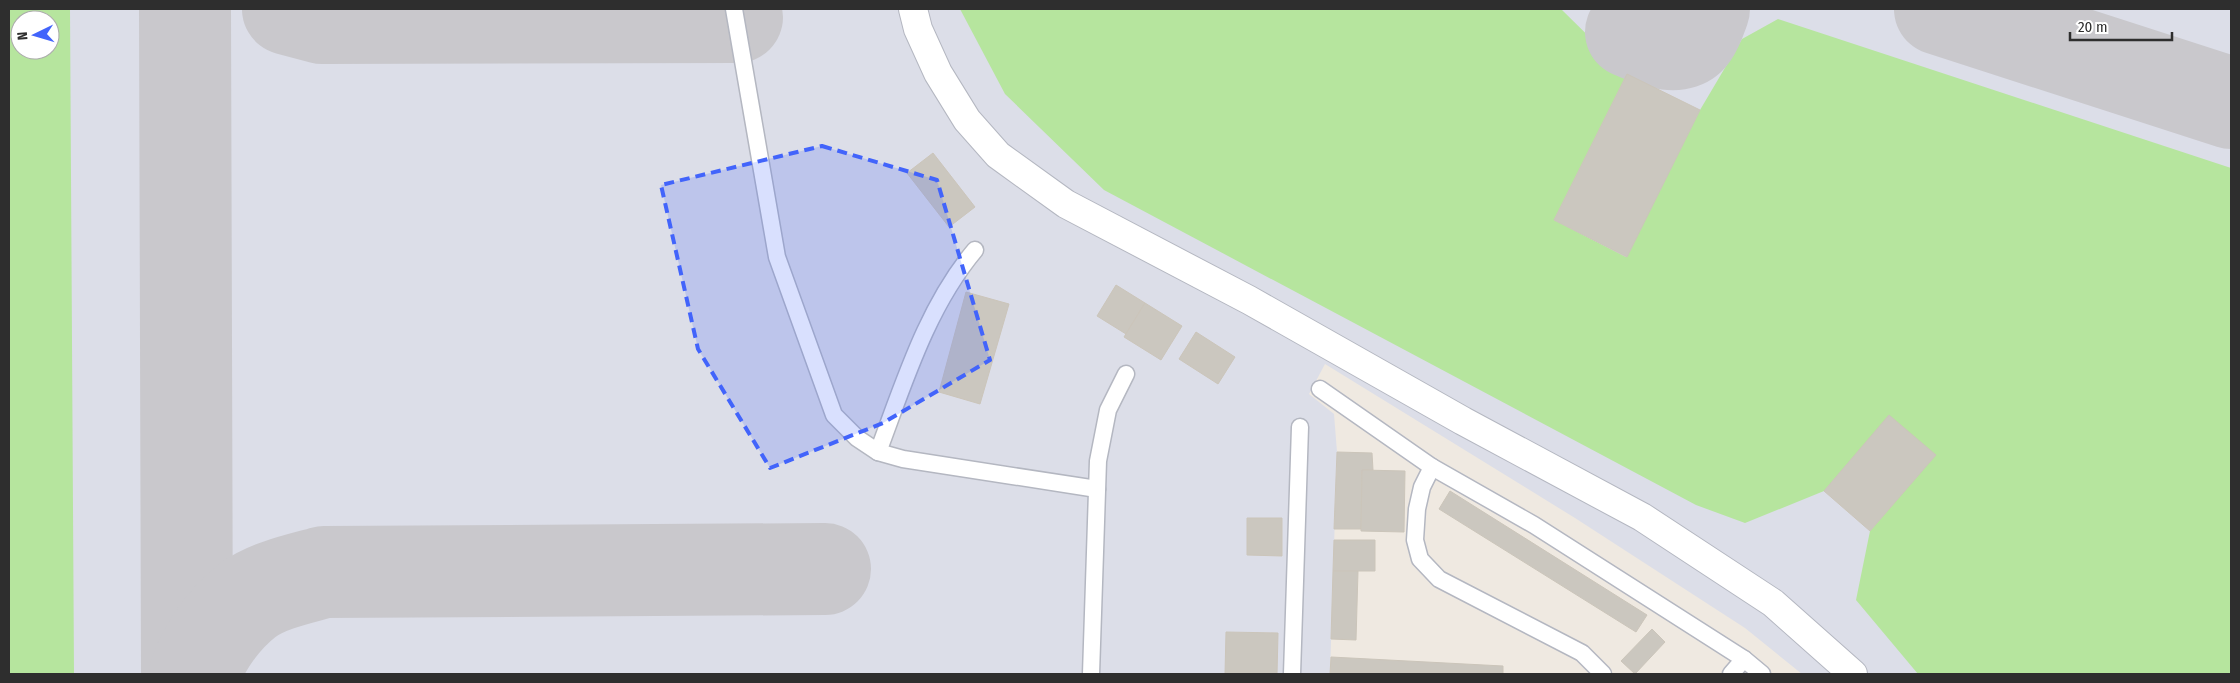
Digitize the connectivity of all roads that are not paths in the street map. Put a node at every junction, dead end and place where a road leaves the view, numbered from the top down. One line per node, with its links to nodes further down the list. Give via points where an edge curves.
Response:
1 (734, 9): 7 (lane, via 777,257 834,415 857,438)
2 (913, 9): 16 (street, via 918,29 938,73 967,120 998,155 1066,204 1249,300 1462,421 1642,517 1774,603)
3 (975, 250): 7 (lane, via 960,268 919,343)
4 (1126, 374): 9 (lane, via 1108,410 1098,461)
5 (1320, 389): 8 (lane)
6 (1300, 427): 12 (lane)
7 (878, 452): 9 (lane, via 903,459)
8 (1432, 468): 10 (lane, via 1534,525); 13 (lane, via 1416,509 1415,540 1420,558 1439,579 1582,653)
9 (1097, 489): 11 (lane)
10 (1744, 658): 14 (lane); 15 (lane)
11 (1091, 674)
12 (1292, 674)
13 (1604, 674)
14 (1731, 674)
15 (1762, 674)
16 (1853, 674)

